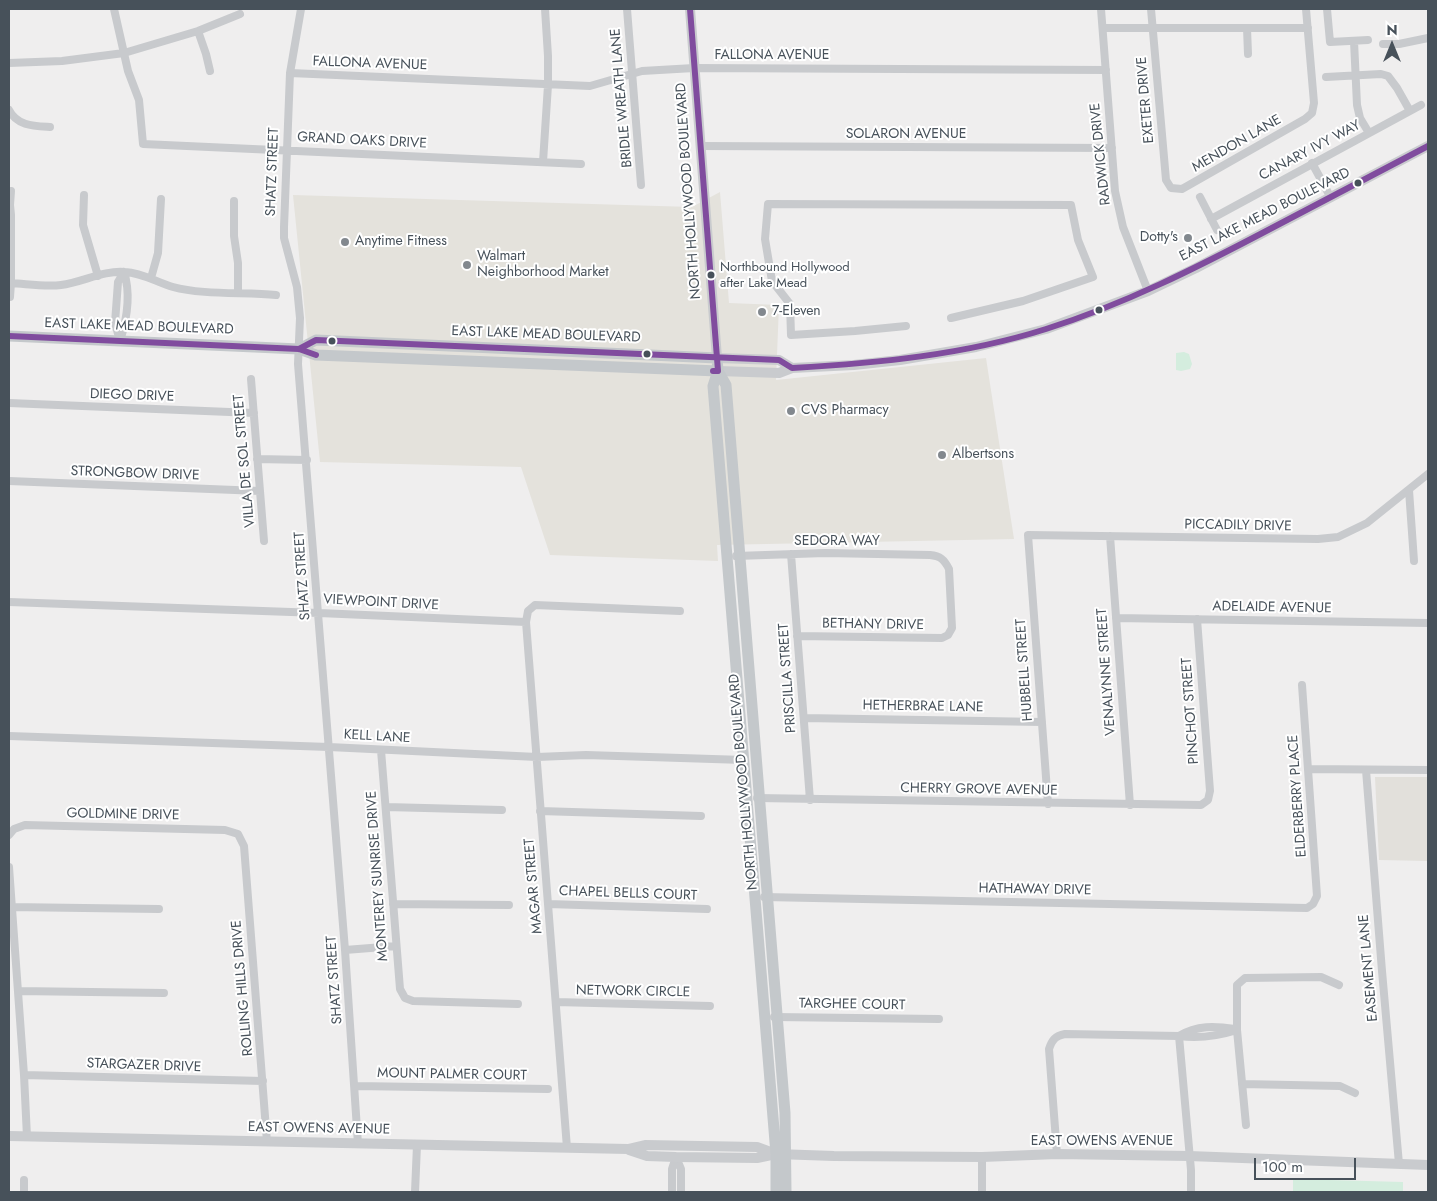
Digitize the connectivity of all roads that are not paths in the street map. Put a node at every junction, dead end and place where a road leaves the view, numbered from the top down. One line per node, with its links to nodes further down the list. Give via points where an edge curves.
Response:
1 (114, 9): 20 (street)
2 (301, 9): 27 (street, SHATZ STREET)
3 (545, 9): 30 (street)
4 (627, 9): 26 (street, BRIDLE WREATH LANE)
5 (690, 9): 23 (main road, NORTH HOLLYWOOD BOULEVARD)
6 (1101, 9): 12 (street, RADWICK DRIVE)
7 (1151, 9): 11 (street, EXETER DRIVE)
8 (1306, 9): 14 (street)
9 (1326, 9): 18 (street, via 1330,42)
10 (240, 14): 15 (street)
11 (1153, 27): 12 (street); 13 (street); 44 (street, EXETER DRIVE, via 1166,180)
12 (1103, 28): 25 (street, RADWICK DRIVE)
13 (1247, 28): 14 (street); 21 (street)
14 (1308, 28): 44 (street, MENDON LANE, via 1314,102 1312,113 1190,186)
15 (198, 31): 20 (street); 24 (street)
16 (1428, 38): 19 (street)
17 (1368, 40): 18 (street)
18 (1354, 41): 28 (street)
19 (1383, 44)
20 (124, 53): 22 (street, via 62,61); 39 (street, GRAND OAKS DRIVE, via 140,100 143,144)
21 (1248, 54)
22 (9, 63)
23 (694, 68): 25 (street, FALLONA AVENUE); 26 (street, FALLONA AVENUE); 36 (main road, NORTH HOLLYWOOD BOULEVARD)
24 (210, 70)
25 (1106, 70): 38 (street, RADWICK DRIVE)
26 (632, 73): 30 (street, FALLONA AVENUE, via 590,86); 43 (street, BRIDLE WREATH LANE)
27 (290, 74): 30 (street, FALLONA AVENUE); 39 (street, SHATZ STREET)
28 (1356, 76): 29 (street); 33 (street, via 1388,76); 35 (street, via 1357,105)
29 (1326, 77)
30 (548, 84): 40 (street)
31 (1421, 105): 33 (street, CANARY IVY WAY)
32 (9, 110): 34 (street, via 21,124)
33 (1410, 111): 35 (street, CANARY IVY WAY)
34 (50, 127)
35 (1369, 133): 41 (street, CANARY IVY WAY)
36 (700, 146): 38 (street, SOLARON AVENUE); 69 (main road, NORTH HOLLYWOOD BOULEVARD)
37 (1428, 146): 48 (main road, EAST LAKE MEAD BOULEVARD)
38 (1112, 148): 58 (street, RADWICK DRIVE, via 1122,222)
39 (287, 151): 40 (street, GRAND OAKS DRIVE); 67 (street, SHATZ STREET, via 284,238 297,287)
40 (543, 162): 42 (street, GRAND OAKS DRIVE)
41 (1312, 163): 48 (street); 51 (street, CANARY IVY WAY)
42 (581, 164)
43 (641, 185)
44 (1171, 188)
45 (11, 191): 53 (street)
46 (84, 195): 55 (street, via 84,225)
47 (1200, 196): 51 (street)
48 (1330, 198): 58 (main road, EAST LAKE MEAD BOULEVARD)
49 (161, 199): 56 (street, via 158,253)
50 (234, 201): 59 (street)
51 (1211, 219): 52 (street)
52 (1217, 230)
53 (10, 233): 57 (street)
54 (124, 272): 55 (street); 56 (street); 65 (street, via 128,284 125,324)
55 (98, 276): 57 (street, via 60,285)
56 (151, 278): 59 (street, via 172,287)
57 (12, 283): 61 (street)
58 (1148, 291): 72 (main road, EAST LAKE MEAD BOULEVARD, via 1046,329 976,347 891,360)
59 (238, 292): 60 (street)
60 (276, 295)
61 (10, 297)
62 (951, 318): 63 (street, via 1022,301 1093,277 1078,240 1071,205 768,204 765,239 772,281 790,304 791,335)
63 (906, 326)
64 (9, 336): 65 (main road, EAST LAKE MEAD BOULEVARD)
65 (120, 341): 67 (main road, EAST LAKE MEAD BOULEVARD)
66 (490, 348): 67 (main road, EAST LAKE MEAD BOULEVARD, via 316,340); 68 (main road, EAST LAKE MEAD BOULEVARD); 70 (main road, via 478,355 462,356)
67 (298, 349): 70 (main road, EAST LAKE MEAD BOULEVARD, via 316,355); 78 (street, SHATZ STREET)
68 (590, 352): 69 (main road, EAST LAKE MEAD BOULEVARD); 71 (main road, via 576,359 538,359)
69 (717, 358): 72 (main road, EAST LAKE MEAD BOULEVARD, via 778,360); 73 (main road, NORTH HOLLYWOOD BOULEVARD)
70 (459, 361): 71 (main road, EAST LAKE MEAD BOULEVARD)
71 (531, 364): 73 (main road, EAST LAKE MEAD BOULEVARD)
72 (792, 368): 73 (main road, EAST LAKE MEAD BOULEVARD, via 779,373)
73 (718, 371): 79 (main road, NORTH HOLLYWOOD BOULEVARD, via 726,385); 80 (main road, NORTH HOLLYWOOD BOULEVARD, via 713,386)
74 (251, 380): 76 (street, VILLA DE SOL STREET)
75 (9, 403): 76 (street, DIEGO DRIVE)
76 (254, 413): 77 (street, VILLA DE SOL STREET)
77 (257, 460): 78 (street); 84 (street, VILLA DE SOL STREET)
78 (307, 460): 94 (street, SHATZ STREET)
79 (733, 473): 80 (main road); 90 (main road, NORTH HOLLYWOOD BOULEVARD)
80 (720, 474): 89 (main road, NORTH HOLLYWOOD BOULEVARD)
81 (1428, 474): 83 (street, PICCADILY DRIVE)
82 (9, 481): 84 (street, STRONGBOW DRIVE)
83 (1409, 490): 86 (street, PICCADILY DRIVE, via 1367,523 1338,537); 91 (street)
84 (260, 491): 87 (street, VILLA DE SOL STREET)
85 (1028, 535): 86 (street, PICCADILY DRIVE); 103 (street, HUBBELL STREET)
86 (1110, 536): 95 (street, VENALYNNE STREET)
87 (264, 541)
88 (791, 554): 90 (street, SEDORA WAY); 99 (street, SEDORA WAY, via 939,556 949,569 952,628); 100 (street, PRISCILLA STREET)
89 (727, 556): 90 (street, SEDORA WAY); 108 (main road, NORTH HOLLYWOOD BOULEVARD)
90 (740, 556): 113 (main road, NORTH HOLLYWOOD BOULEVARD)
91 (1414, 561)
92 (9, 602): 94 (street, VIEWPOINT DRIVE)
93 (680, 611): 97 (street, via 535,605 528,612)
94 (319, 613): 97 (street, VIEWPOINT DRIVE); 105 (street, SHATZ STREET)
95 (1116, 618): 96 (street, ADELAIDE AVENUE); 117 (street, VENALYNNE STREET)
96 (1197, 619): 98 (street, ADELAIDE AVENUE); 115 (street, PINCHOT STREET, via 1210,791)
97 (526, 622): 107 (street, MAGAR STREET)
98 (1428, 623)
99 (948, 634): 100 (street, BETHANY DRIVE, via 942,638)
100 (797, 636): 102 (street, PRISCILLA STREET)
101 (1302, 685): 109 (street, ELDERBERRY PLACE)
102 (804, 718): 103 (street, HETHERBRAE LANE); 114 (street, PRISCILLA STREET)
103 (1042, 722): 116 (street, HUBBELL STREET)
104 (9, 736): 105 (street, KELL LANE)
105 (329, 747): 106 (street, KELL LANE); 135 (street, SHATZ STREET)
106 (381, 750): 107 (street, KELL LANE); 118 (street, MONTEREY SUNRISE DRIVE)
107 (537, 757): 108 (street, KELL LANE, via 586,754); 120 (street, MAGAR STREET)
108 (744, 760): 112 (main road, NORTH HOLLYWOOD BOULEVARD)
109 (1308, 769): 110 (street); 129 (street, ELDERBERRY PLACE, via 1317,896)
110 (1366, 770): 111 (street); 166 (street, EASEMENT LANE)
111 (1428, 770)
112 (747, 798): 113 (street, CHERRY GROVE AVENUE); 125 (main road, NORTH HOLLYWOOD BOULEVARD)
113 (760, 798): 114 (street, CHERRY GROVE AVENUE); 126 (main road, NORTH HOLLYWOOD BOULEVARD)
114 (810, 800): 116 (street, CHERRY GROVE AVENUE)
115 (1208, 800): 117 (street, CHERRY GROVE AVENUE, via 1202,805)
116 (1048, 804): 117 (street, CHERRY GROVE AVENUE)
117 (1130, 805)
118 (386, 807): 119 (street); 127 (street, MONTEREY SUNRISE DRIVE)
119 (502, 810)
120 (540, 811): 121 (street); 128 (street, MAGAR STREET)
121 (701, 816)
122 (9, 834): 123 (street, GOLDMINE DRIVE, via 25,825 225,830)
123 (238, 834): 148 (street, ROLLING HILLS DRIVE, via 244,846)
124 (9, 868): 131 (street)
125 (755, 897): 126 (street, HATHAWAY DRIVE); 142 (main road, NORTH HOLLYWOOD BOULEVARD)
126 (768, 897): 129 (street, HATHAWAY DRIVE, via 1306,908); 143 (main road, NORTH HOLLYWOOD BOULEVARD)
127 (393, 904): 130 (street); 134 (street, MONTEREY SUNRISE DRIVE)
128 (548, 904): 133 (street, CHAPEL BELLS COURT); 139 (street, MAGAR STREET)
129 (1313, 904)
130 (509, 905)
131 (10, 907): 132 (street); 137 (street)
132 (159, 909)
133 (707, 909)
134 (396, 946): 135 (street); 140 (street, MONTEREY SUNRISE DRIVE, via 400,989 405,998 413,1001)
135 (345, 950): 150 (street, SHATZ STREET)
136 (1339, 985): 145 (street, via 1321,977 1244,978 1237,985)
137 (18, 991): 138 (street); 147 (street)
138 (164, 993)
139 (556, 1002): 141 (street, NETWORK CIRCLE); 159 (street, MAGAR STREET)
140 (518, 1004)
141 (710, 1006)
142 (765, 1017): 143 (street, TARGHEE COURT); 161 (main road, NORTH HOLLYWOOD BOULEVARD)
143 (777, 1017): 144 (street, TARGHEE COURT); 161 (main road, NORTH HOLLYWOOD BOULEVARD, via 785,1113)
144 (939, 1019)
145 (1237, 1030): 146 (street, via 1220,1036); 149 (street)
146 (1179, 1036): 162 (street, via 1065,1034 1052,1041 1049,1049); 163 (street)
147 (24, 1075): 148 (street, STARGAZER DRIVE); 155 (street)
148 (263, 1082): 156 (street, ROLLING HILLS DRIVE)
149 (1242, 1084): 152 (street, via 1340,1086); 153 (street)
150 (356, 1086): 151 (street, MOUNT PALMER COURT); 157 (street, SHATZ STREET)
151 (548, 1089)
152 (1354, 1093)
153 (1246, 1125)
154 (9, 1136): 155 (main road, EAST OWENS AVENUE)
155 (27, 1137): 156 (main road, EAST OWENS AVENUE)
156 (267, 1142): 157 (main road, EAST OWENS AVENUE)
157 (358, 1144): 158 (main road, EAST OWENS AVENUE)
158 (417, 1145): 159 (main road, EAST OWENS AVENUE); 170 (street)
159 (567, 1148): 160 (main road, EAST OWENS AVENUE)
160 (628, 1149): 161 (main road, EAST OWENS AVENUE, via 645,1145 757,1148); 164 (main road, EAST OWENS AVENUE, via 647,1156)
161 (781, 1154): 164 (main road, EAST OWENS AVENUE, via 757,1158); 165 (main road, EAST OWENS AVENUE); 173 (main road, NORTH HOLLYWOOD BOULEVARD); 174 (main road, NORTH HOLLYWOOD BOULEVARD)
162 (1057, 1154): 163 (main road, EAST OWENS AVENUE); 165 (main road, EAST OWENS AVENUE)
163 (1189, 1156): 166 (main road, EAST OWENS AVENUE); 176 (street)
164 (676, 1157): 171 (street, via 672,1169); 172 (street, via 681,1169)
165 (982, 1157): 175 (street)
166 (1399, 1164): 167 (main road, EAST OWENS AVENUE)
167 (1428, 1165)
168 (24, 1180): 169 (street)
169 (24, 1192)
170 (416, 1192)
171 (672, 1192)
172 (681, 1192)
173 (776, 1192)
174 (786, 1192)
175 (982, 1192)
176 (1191, 1192)

